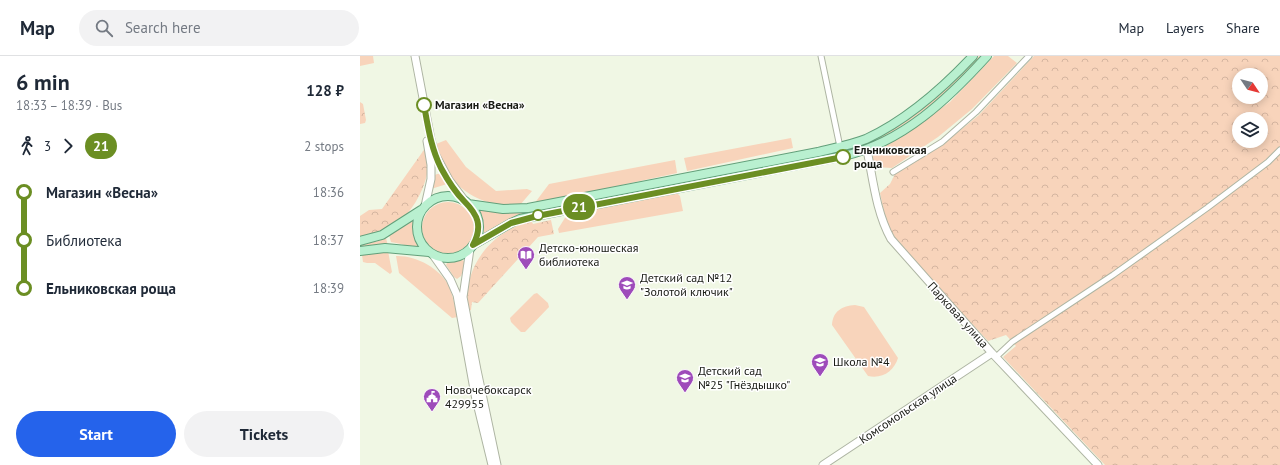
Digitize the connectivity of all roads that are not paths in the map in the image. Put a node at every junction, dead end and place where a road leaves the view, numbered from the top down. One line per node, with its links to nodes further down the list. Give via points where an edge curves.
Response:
1 (411, 56): 13 (main road, via 431,165 431,179)
2 (415, 56): 12 (main road, via 435,154 448,180)
3 (821, 56): 8 (street)
4 (973, 56): 7 (main road, via 924,102 884,130)
5 (988, 56): 9 (main road, via 945,100 907,128)
6 (1029, 56): 11 (street, via 976,112 942,142)
7 (864, 140): 8 (main road); 9 (main road, Парковая улица)
8 (840, 146): 12 (main road, via 528,208 503,209)
9 (867, 150): 15 (main road, via 526,218 511,223); 18 (main road, Парковая улица, via 883,223 891,239)
10 (1280, 150): 18 (street, via 1207,208)
11 (893, 172)
12 (466, 203): 13 (main road, via 459,198 446,196 435,199); 15 (main road, via 475,214 478,225 477,238)
13 (424, 208): 14 (main road, via 382,235); 17 (main road, via 417,223 417,230 420,242)
14 (360, 241)
15 (472, 247): 17 (main road, via 464,254 453,258); 20 (main road, via 463,296)
16 (360, 251): 17 (main road, via 385,248)
17 (431, 254): 19 (main road, via 450,279 457,295 475,395)
18 (994, 355): 21 (main road, Комсомольская улица); 22 (main road, Парковая улица)
19 (492, 465)
20 (497, 465)
21 (823, 465)
22 (1098, 465)

